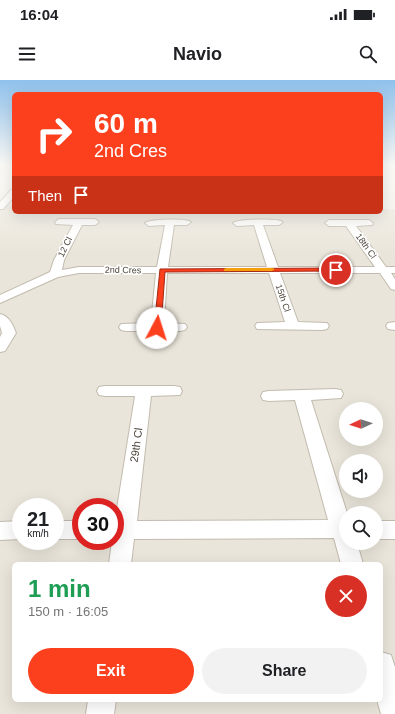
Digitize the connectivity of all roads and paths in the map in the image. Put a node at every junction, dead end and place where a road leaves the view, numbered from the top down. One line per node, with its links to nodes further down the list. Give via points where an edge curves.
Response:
1 (12, 195): 2 (street)
2 (0, 207)
3 (59, 222): 4 (street)
4 (79, 222): 5 (street); 19 (street, 12 Cl, via 59,260)
5 (95, 222)
6 (149, 222): 7 (street)
7 (170, 222): 8 (street); 18 (street)
8 (187, 222)
9 (258, 222): 10 (street); 11 (street); 15 (street, 15th Cl)
10 (279, 222)
11 (236, 223)
12 (329, 223): 13 (street)
13 (349, 223): 14 (street); 16 (street, 18th Cl)
14 (369, 223)
15 (273, 269): 16 (street, 2nd Cres); 18 (street, 2nd Cres); 24 (street, 15th Cl)
16 (382, 270): 17 (street, 2nd Cres); 20 (street, 18th Cl)
17 (395, 270)
18 (162, 271): 19 (street, 2nd Cres, via 79,270); 28 (street)
19 (55, 274): 21 (street, 2nd Cres)
20 (395, 286)
21 (0, 299)
22 (0, 318): 29 (street, via 6,324 9,333)
23 (262, 326): 24 (street)
24 (293, 326): 25 (street)
25 (322, 326)
26 (126, 327): 28 (street)
27 (180, 327): 28 (street)
28 (157, 328)
29 (0, 348)
30 (105, 391): 31 (street)
31 (144, 391): 32 (street); 36 (street, 29th Cl)
32 (174, 391)
33 (335, 394): 34 (street)
34 (302, 395): 35 (street); 37 (street)
35 (269, 396)
36 (124, 507)
37 (339, 514)
38 (12, 530): 43 (street)
39 (124, 530): 40 (street)
40 (339, 530)
41 (383, 530): 42 (street)
42 (395, 530)
43 (0, 531)
44 (120, 550): 46 (street, 29th Cl)
45 (349, 550): 47 (street)
46 (120, 562)
47 (352, 562)
48 (383, 672): 50 (street)
49 (102, 702): 51 (street)
50 (395, 713)
51 (100, 714)

